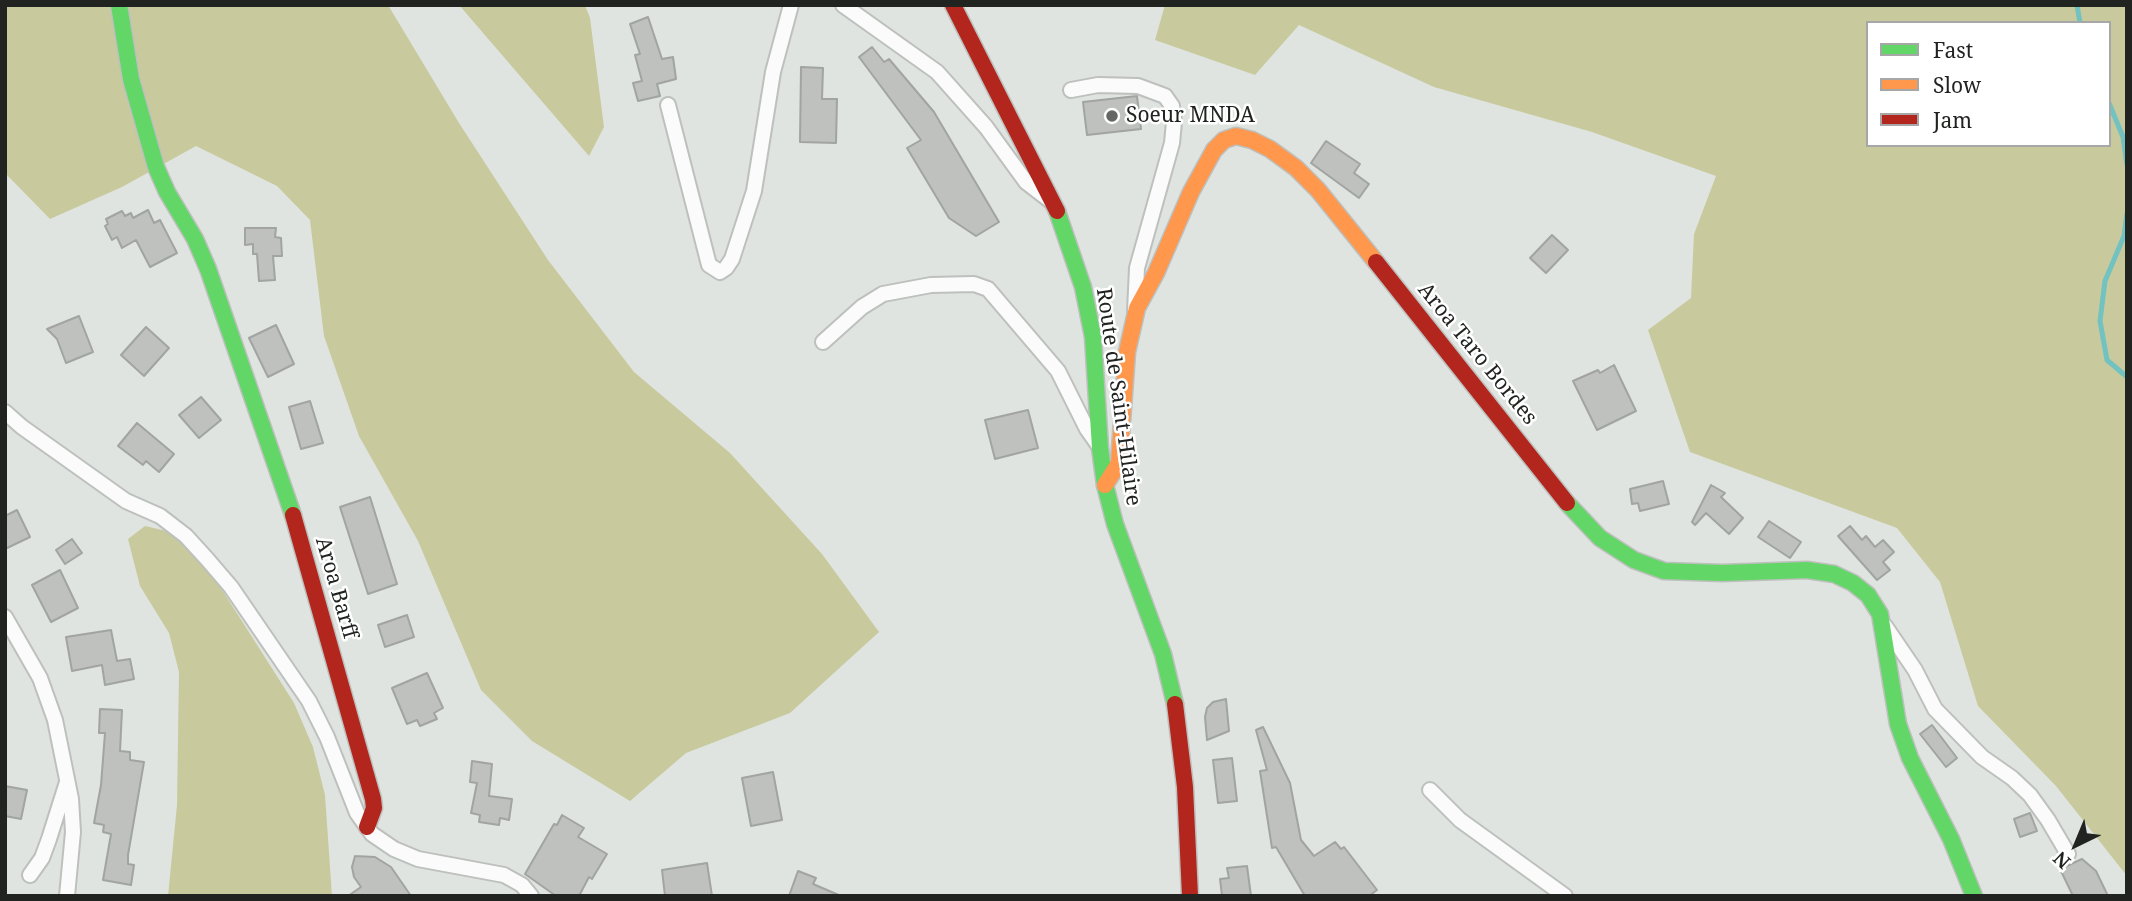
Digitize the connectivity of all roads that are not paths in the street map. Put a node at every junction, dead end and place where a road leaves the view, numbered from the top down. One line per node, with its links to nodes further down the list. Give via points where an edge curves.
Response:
1 (119, 5): 17 (street, Aroa Barff, via 131,79 156,167 208,269 286,490 373,800)
2 (791, 5): 6 (street, via 773,72 754,191 733,259 720,272 709,265)
3 (843, 5): 7 (street, via 937,72 1026,182)
4 (953, 5): 7 (street, Route de Saint-Hilaire)
5 (1071, 90): 8 (street, Aroa Taro Bordes, via 1138,86 1165,96 1172,106 1171,143 1138,268)
6 (668, 105)
7 (1053, 203): 11 (street, Route de Saint-Hilaire, via 1083,287 1093,337)
8 (1135, 313): 12 (street, Aroa Taro Bordes, via 1127,352 1119,463); 14 (street, Aroa Taro Bordes, via 1214,150 1236,136 1252,140 1270,149 1318,190 1565,501 1600,538 1634,560 1664,571 1807,570 1834,574 1868,595)
9 (823, 342): 11 (street, via 883,294 931,285 974,284 988,289 1058,371)
10 (5, 412): 17 (street, via 126,500 160,516 186,536 231,587 309,701)
11 (1100, 448): 12 (street, Route de Saint-Hilaire)
12 (1105, 485): 22 (street, Route de Saint-Hilaire, via 1173,692 1185,787)
13 (5, 617): 15 (street, via 46,692)
14 (1882, 622): 18 (street, Aroa Taro Bordes, via 1935,709 1982,757 2030,795); 24 (street, Aroa Taro Bordes, via 1898,724)
15 (68, 781): 19 (street, via 42,858); 20 (street, via 73,832)
16 (1430, 790): 23 (street, via 1460,820)
17 (367, 827): 21 (street, via 394,849 418,859 504,875)
18 (2068, 854)
19 (30, 875)
20 (67, 896)
21 (531, 896)
22 (1190, 896)
23 (1565, 896)
24 (1974, 896)

